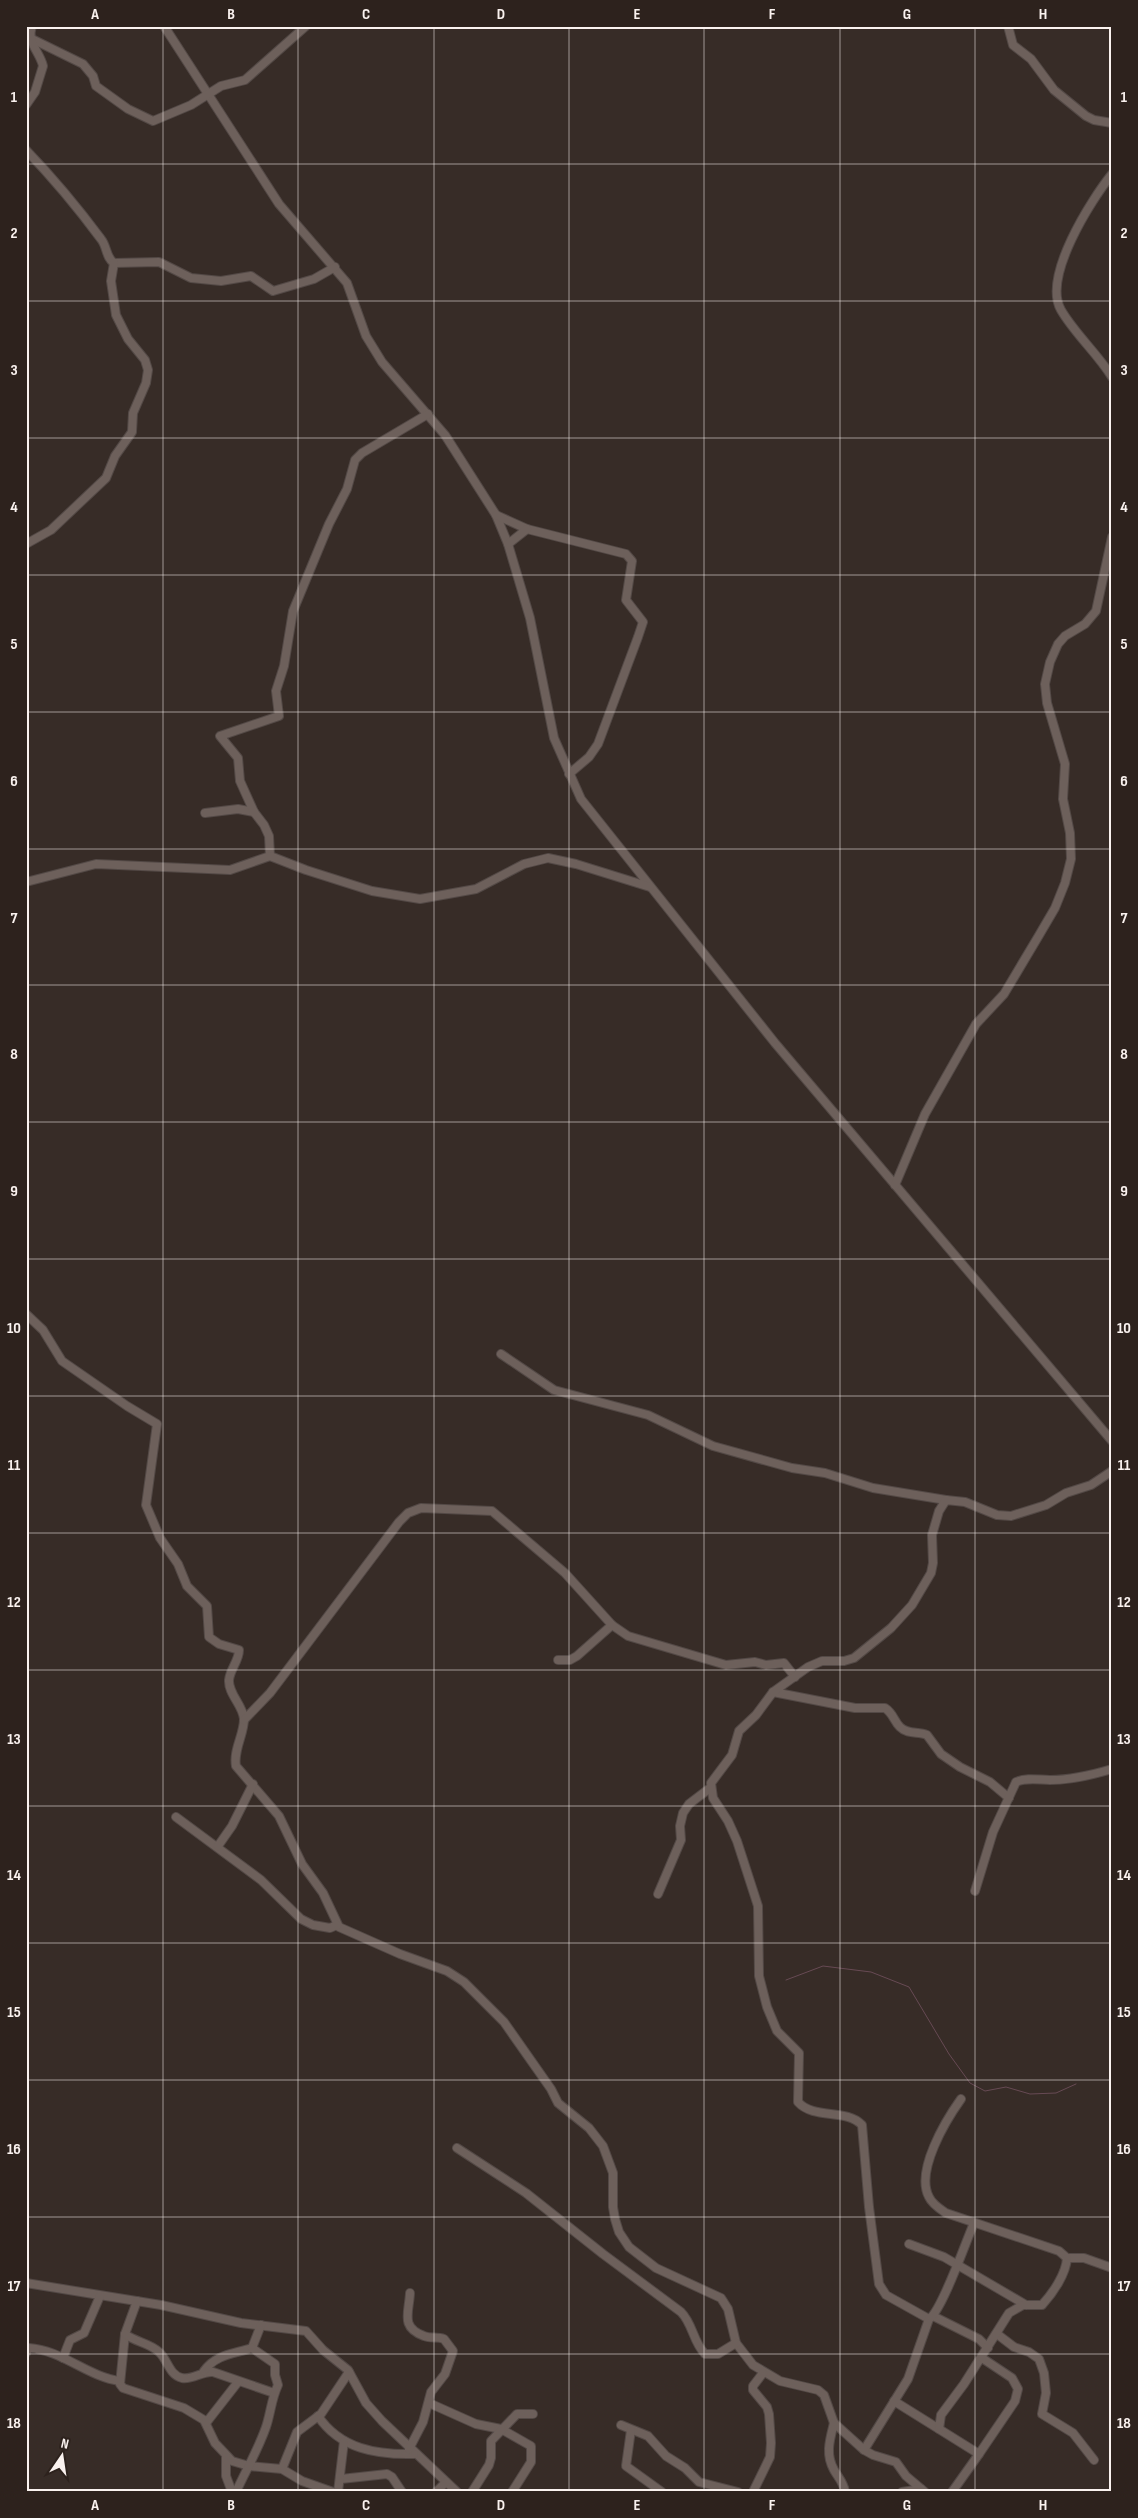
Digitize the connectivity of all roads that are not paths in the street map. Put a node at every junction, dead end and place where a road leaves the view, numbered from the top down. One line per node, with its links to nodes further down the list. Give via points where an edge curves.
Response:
1 (32, 26): 5 (street, via 29,34)
2 (164, 26): 6 (street)
3 (306, 26): 6 (street, via 245,80 221,86)
4 (1008, 26): 8 (street, via 1013,45 1031,59 1054,90 1088,117)
5 (32, 39): 6 (street, via 83,64 93,76 96,86 151,121 191,106); 7 (street, via 43,66 35,92)
6 (210, 94): 12 (street, via 279,204)
7 (26, 106)
8 (1112, 123)
9 (26, 150): 11 (street, via 51,175 102,240)
10 (1112, 174): 13 (street, via 1085,212 1069,246 1058,293 1060,308)
11 (114, 263): 12 (street, via 159,262 191,278 221,281 251,276 273,291 314,279); 18 (street, via 111,281 116,315 148,370 133,412 132,432 106,478 50,530)
12 (335, 267): 14 (street, via 352,291 372,348 391,375)
13 (1112, 377)
14 (428, 414): 15 (street, via 464,462); 21 (street, via 355,460 347,489 293,612 284,666 276,691 279,716 220,736 238,758 239,778)
15 (496, 516): 16 (street); 19 (street)
16 (527, 529): 19 (street); 20 (street, via 626,554 632,561 626,596 628,604 643,622 598,744 589,757)
17 (1112, 537): 26 (street, via 1096,611 1085,624 1058,644 1045,684 1047,703 1065,764 1063,799 1071,859 1065,882 1055,908 1004,994 976,1024 931,1103)
18 (26, 544)
19 (508, 544): 20 (street, via 536,643 552,730)
20 (569, 774): 25 (street, via 581,799)
21 (254, 812): 22 (street, via 238,809); 23 (street, via 267,830)
22 (205, 813)
23 (270, 856): 24 (street, via 230,870 96,864); 25 (street, via 372,891 420,899 476,889 524,864 548,858)
24 (26, 882)
25 (651, 888): 26 (street)
26 (895, 1185): 29 (street)
27 (26, 1314): 36 (street, via 43,1330 62,1362 157,1424 146,1505 187,1586 207,1606 209,1637 213,1642 239,1650 229,1684 241,1706)
28 (501, 1354): 31 (street, via 554,1390 648,1415 713,1446 874,1488)
29 (1112, 1441)
30 (1112, 1470): 31 (street, via 1091,1485 1011,1516 997,1515 965,1502)
31 (946, 1500): 34 (street, via 932,1535 931,1573 912,1605 891,1628 854,1658 822,1661)
32 (612, 1625): 33 (street, via 577,1656); 34 (street, via 643,1642 726,1665 784,1663); 36 (street, via 577,1584 521,1538 496,1512 414,1509 398,1522 270,1692)
33 (558, 1660)
34 (796, 1677): 35 (street)
35 (773, 1692): 39 (street, via 739,1731 734,1751); 40 (street, via 855,1708 884,1708 900,1726 909,1732 927,1735 941,1754 990,1782)
36 (244, 1720): 38 (street, via 235,1761)
37 (1112, 1769): 40 (street, via 1088,1776 1020,1780)
38 (253, 1784): 42 (street); 45 (street, via 281,1820 302,1864 323,1893)
39 (710, 1788): 44 (street, via 682,1813 681,1840); 58 (street, via 733,1832 756,1899 759,1976 777,2031 799,2053 798,2102 806,2109 851,2118 862,2125 879,2284 886,2295)
40 (1009, 1798): 43 (street, via 993,1832)
41 (176, 1817): 42 (street)
42 (218, 1846): 45 (street, via 271,1888 301,1919 330,1928)
43 (975, 1892)
44 (658, 1894)
45 (337, 1925): 62 (street, via 344,1931 447,1971 464,1982 493,2010 558,2103 589,2128 603,2146 614,2172 613,2212 625,2243 645,2262 721,2298 728,2309)
46 (961, 2099): 48 (street, via 936,2142 926,2184 929,2197 938,2208)
47 (457, 2148): 62 (street, via 526,2193 681,2312 689,2320 705,2354 718,2354)
48 (974, 2223): 50 (street, via 1059,2251); 51 (street)
49 (909, 2244): 51 (street)
50 (1067, 2258): 52 (street, via 1084,2258); 57 (street, via 1067,2265 1046,2301 1042,2305)
51 (955, 2264): 57 (street); 58 (street)
52 (1112, 2268)
53 (26, 2283): 55 (street)
54 (410, 2293): 75 (street, via 407,2320 411,2329 426,2337 444,2339 453,2351 445,2374 431,2392)
55 (100, 2296): 56 (street); 66 (street, via 84,2333 70,2340)
56 (137, 2301): 59 (street); 60 (street)
57 (1026, 2305): 61 (street, via 1009,2313)
58 (931, 2318): 64 (street, via 979,2339); 74 (street, via 911,2373)
59 (261, 2325): 63 (street); 69 (street, via 306,2331)
60 (125, 2334): 68 (street, via 159,2352 177,2376 186,2378); 71 (street)
61 (998, 2334): 64 (street); 89 (street, via 1014,2347 1039,2359 1046,2393 1042,2414 1073,2433)
62 (736, 2343): 70 (street, via 747,2359)
63 (252, 2348): 68 (street, via 218,2358 210,2362); 73 (street, via 275,2364 278,2385)
64 (988, 2348): 67 (street)
65 (26, 2353): 66 (street, via 30,2347)
66 (63, 2358): 71 (street, via 89,2372)
67 (982, 2358): 81 (street, via 941,2414); 87 (street, via 1012,2378 1018,2389 1015,2401)
68 (204, 2371): 72 (street)
69 (349, 2372): 77 (street); 86 (street, via 366,2403)
70 (763, 2373): 78 (street, via 788,2384 818,2390 824,2395); 107 (street, via 753,2390 769,2414 770,2456)
71 (120, 2381): 79 (street, via 125,2390 184,2408)
72 (238, 2382): 73 (street); 79 (street)
73 (274, 2393): 90 (street, via 267,2425)
74 (894, 2401): 81 (street); 85 (street)
75 (429, 2403): 82 (street, via 484,2427); 86 (street)
76 (533, 2414): 82 (street, via 517,2414)
77 (318, 2416): 84 (street, via 330,2432); 91 (street, via 297,2432)
78 (834, 2422): 85 (street); 108 (street, via 830,2463)
79 (206, 2423): 88 (street)
80 (621, 2425): 83 (street)
81 (939, 2429): 87 (street)
82 (501, 2430): 103 (street, via 492,2441 491,2458); 104 (street, via 532,2447 530,2465)
83 (631, 2430): 105 (street, via 626,2466); 106 (street, via 648,2436 666,2456 699,2482)
84 (344, 2441): 86 (street, via 379,2454); 92 (street)
85 (864, 2450): 95 (street, via 896,2462)
86 (412, 2451): 93 (street)
87 (979, 2454): 110 (street)
88 (226, 2457): 90 (street); 96 (street, via 226,2476)
89 (1094, 2460)
90 (249, 2466): 91 (street); 97 (street)
91 (282, 2469): 94 (street)
92 (341, 2479): 99 (street); 100 (street, via 387,2474)
93 (446, 2482): 101 (street); 102 (street)
94 (317, 2489): 98 (street)
95 (920, 2491): 109 (street)
96 (232, 2492)
97 (236, 2492)
98 (334, 2492)
99 (338, 2492)
100 (402, 2492)
101 (436, 2492)
102 (457, 2492)
103 (472, 2492)
104 (512, 2492)
105 (662, 2492)
106 (738, 2492)
107 (754, 2492)
108 (845, 2492)
109 (902, 2492)
110 (952, 2492)

